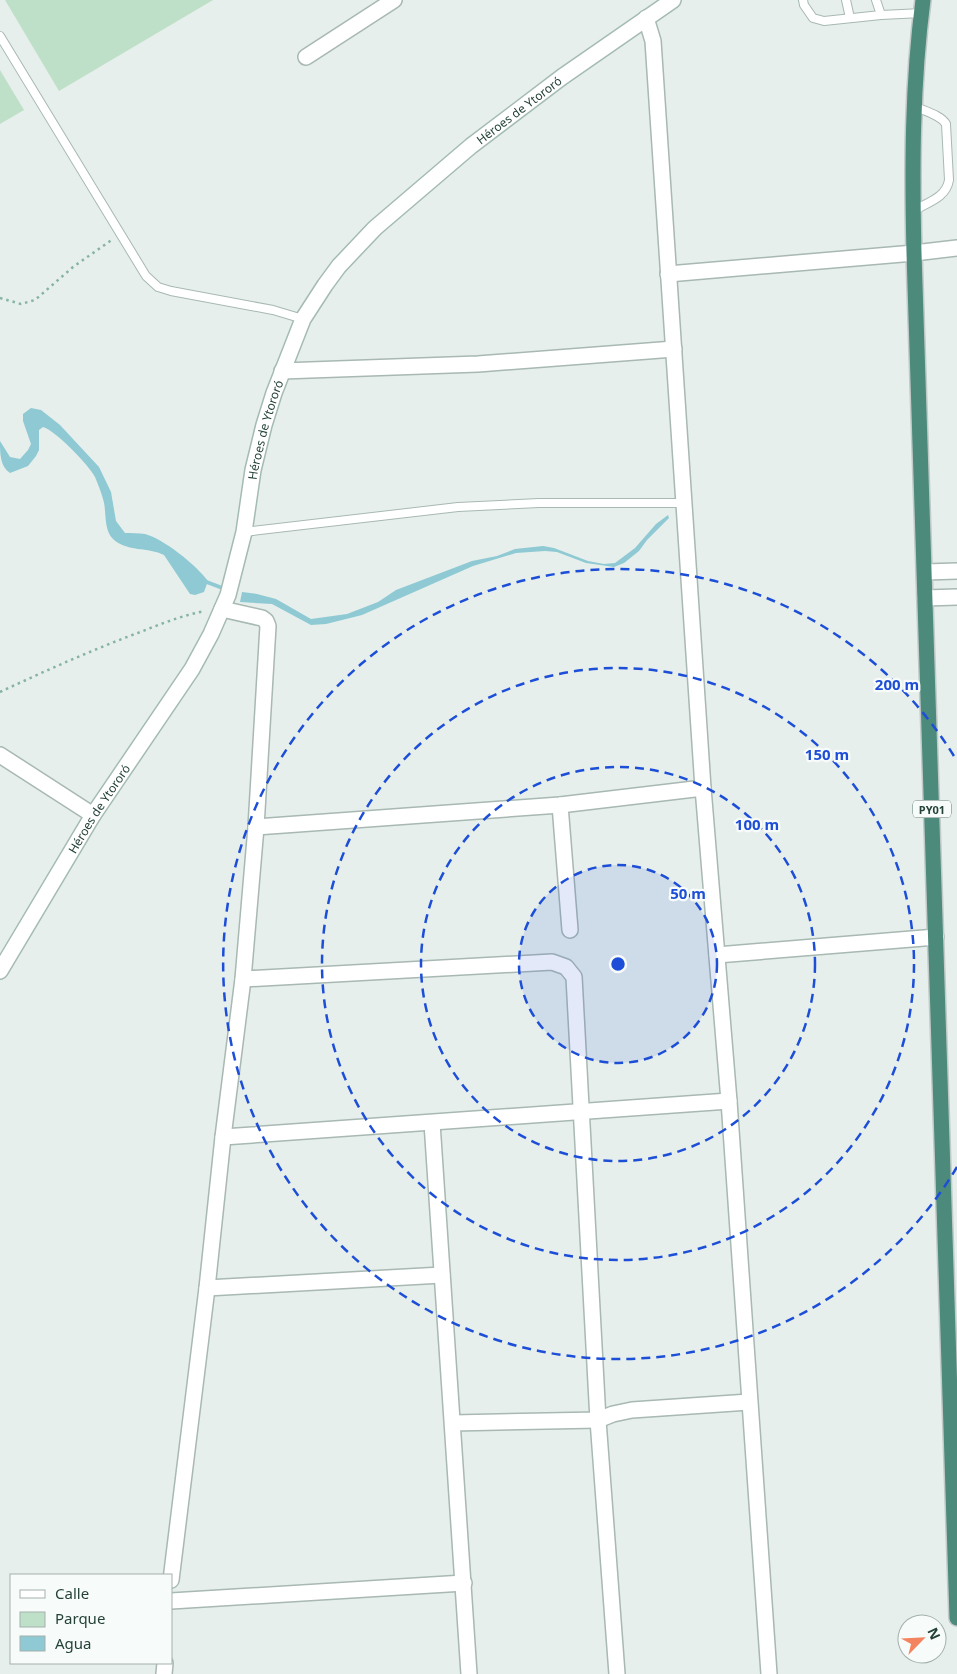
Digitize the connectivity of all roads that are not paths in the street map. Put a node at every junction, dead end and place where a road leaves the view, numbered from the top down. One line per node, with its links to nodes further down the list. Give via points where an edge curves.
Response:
1 (394, 0): 11 (street)
2 (673, 0): 8 (street, Héroes de Ytororó)
3 (803, 0): 9 (lane, via 812,18 824,21)
4 (846, 0): 9 (lane)
5 (876, 0): 7 (lane)
6 (923, 7): 7 (lane); 12 (highway, PY01)
7 (881, 15): 9 (lane)
8 (646, 18): 16 (street, via 653,41); 17 (street, Héroes de Ytororó, via 479,140 375,228 339,266)
9 (850, 18)
10 (0, 36): 17 (lane, via 146,276 171,291 273,310)
11 (306, 57)
12 (914, 106): 13 (highway, PY01); 13 (lane, via 944,120 946,124 949,180 942,195)
13 (913, 211): 15 (highway, PY01)
14 (957, 248): 15 (street)
15 (914, 253): 16 (street); 23 (highway, PY01)
16 (668, 274): 18 (street)
17 (303, 319): 19 (street, Héroes de Ytororó)
18 (674, 349): 19 (street, via 478,364); 20 (street)
19 (282, 371): 21 (street, Héroes de Ytororó, via 255,461)
20 (685, 503): 21 (lane, via 458,506); 28 (street)
21 (244, 532): 26 (street, Héroes de Ytororó)
22 (957, 571): 23 (street)
23 (925, 572): 25 (highway, PY01)
24 (957, 597): 25 (street)
25 (925, 598): 33 (highway, PY01)
26 (225, 602): 30 (street, Héroes de Ytororó, via 192,670); 31 (street, via 262,618 268,626)
27 (0, 755): 30 (street)
28 (703, 788): 29 (street); 34 (street)
29 (560, 805): 31 (street); 32 (street)
30 (93, 815): 35 (street, Héroes de Ytororó)
31 (256, 827): 36 (street)
32 (570, 930)
33 (936, 936): 34 (street); 49 (highway, PY01)
34 (717, 954): 37 (street)
35 (0, 971)
36 (243, 979): 38 (street, via 552,962 566,967 574,977); 40 (street)
37 (729, 1101): 38 (street); 43 (street)
38 (582, 1110): 39 (street); 44 (street)
39 (432, 1123): 40 (street); 41 (street)
40 (223, 1137): 42 (street)
41 (442, 1275): 42 (street); 45 (street)
42 (208, 1288): 46 (street)
43 (749, 1402): 44 (street, via 632,1410); 52 (street)
44 (598, 1420): 45 (street); 51 (street)
45 (452, 1423): 47 (street)
46 (172, 1574)
47 (464, 1583): 48 (street); 50 (street)
48 (172, 1600)
49 (957, 1618)
50 (469, 1674)
51 (617, 1674)
52 (769, 1674)

